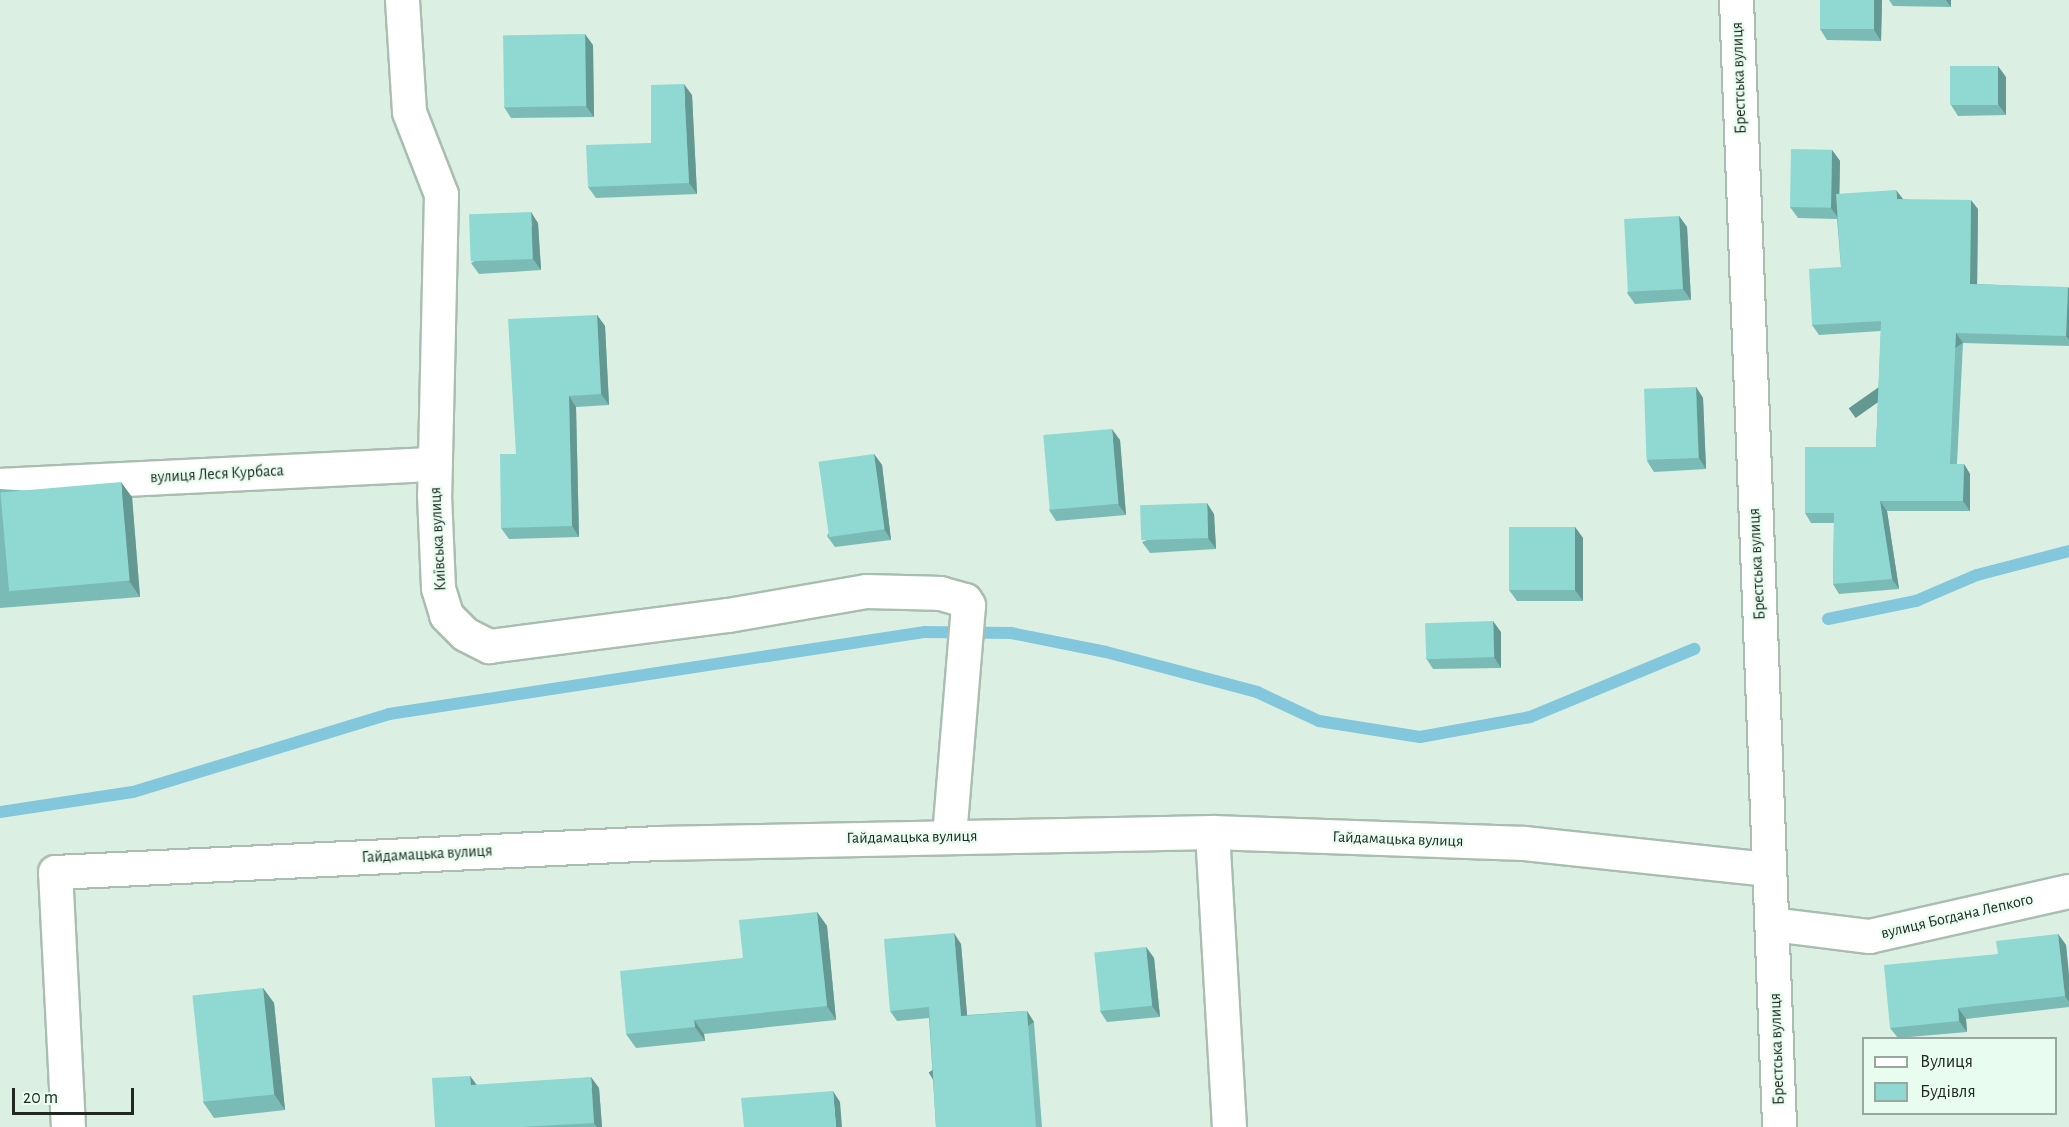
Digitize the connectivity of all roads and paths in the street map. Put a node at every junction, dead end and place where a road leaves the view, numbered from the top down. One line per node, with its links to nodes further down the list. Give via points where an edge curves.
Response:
1 (402, 0): 3 (street, Київська вулиця, via 409,112 441,194)
2 (1736, 0): 7 (street, Брестська вулиця)
3 (434, 464): 4 (street, вулиця Леся Курбаса); 6 (street, Київська вулиця, via 438,588 446,615 465,634 489,646 728,615 866,591 940,593 968,605)
4 (0, 485)
5 (1212, 832): 6 (street, Гайдамацька вулиця); 7 (street, Гайдамацька вулиця, via 1524,843); 11 (street)
6 (949, 836): 10 (street, Гайдамацька вулиця, via 659,843 55,872)
7 (1769, 869): 9 (street, Брестська вулиця)
8 (2069, 891): 9 (street, вулиця Богдана Лепкого, via 1869,936)
9 (1772, 924): 12 (street, Брестська вулиця)
10 (68, 1127)
11 (1229, 1127)
12 (1779, 1127)

